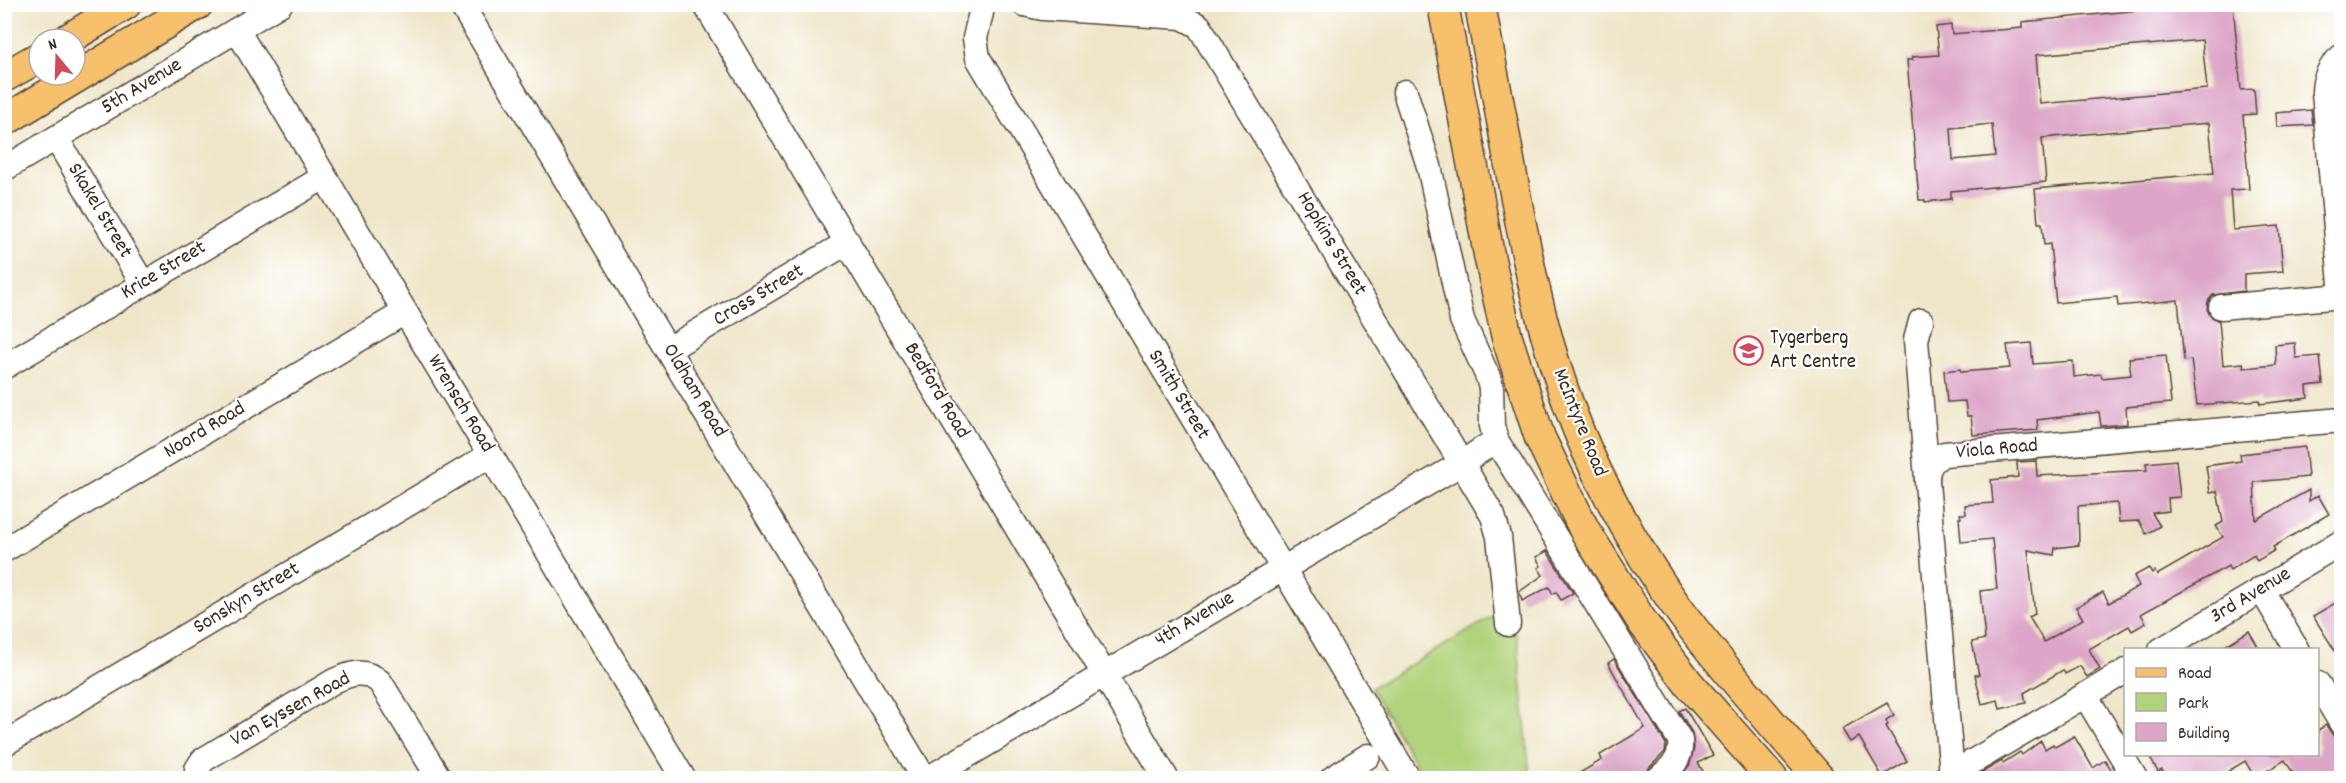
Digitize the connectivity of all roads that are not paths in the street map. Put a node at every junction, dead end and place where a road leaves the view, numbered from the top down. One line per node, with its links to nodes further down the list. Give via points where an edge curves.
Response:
1 (126, 4): 10 (main road)
2 (198, 4): 16 (main road)
3 (280, 4): 11 (street, 5th Avenue)
4 (461, 4): 26 (street, Oldham Road)
5 (705, 4): 20 (street, Bedford Road)
6 (983, 4): 35 (street, Smith Street, via 975,38 978,58)
7 (1024, 4): 31 (street, Hopkins Street, via 1182,17 1198,26)
8 (1443, 4): 57 (main road, McIntyre Road, via 1507,338 1540,438 1584,529 1643,623 1689,684)
9 (1480, 4): 58 (main road, McIntyre Road, via 1526,258 1546,339 1586,449 1645,558 1682,614)
10 (87, 28)
11 (237, 30): 17 (street, 5th Avenue); 19 (street, Wrensch Road)
12 (2342, 57): 22 (street, via 2331,67 2324,86)
13 (27, 64): 14 (main road)
14 (4, 77)
15 (1405, 92): 29 (street, via 1430,166 1462,320 1491,388)
16 (4, 121)
17 (56, 138): 18 (street, 5th Avenue); 21 (street, Skakel Street)
18 (4, 169)
19 (324, 177): 21 (street, Krice Street); 24 (street, Wrensch Road)
20 (848, 242): 26 (street, Cross Street); 41 (street, Bedford Road)
21 (143, 284): 27 (street, Krice Street)
22 (2342, 295): 23 (street)
23 (2221, 307)
24 (405, 312): 30 (street, Wrensch Road); 34 (street, Noord Road)
25 (1921, 321): 32 (street, via 1916,340)
26 (669, 349): 51 (street, Oldham Road)
27 (4, 367)
28 (2342, 420): 32 (street, Viola Road, via 1944,454 1929,466)
29 (1496, 440): 31 (street, 4th Avenue); 56 (street, via 1680,740 1679,758)
30 (490, 454): 45 (street, Sonskyn Street); 50 (street, Wrensch Road)
31 (1462, 463): 35 (street, 4th Avenue); 37 (street, Hopkins Street, via 1497,527)
32 (1927, 482): 47 (street)
33 (2342, 542): 36 (street, 3rd Avenue)
34 (4, 550)
35 (1282, 569): 41 (street, 4th Avenue); 55 (street, Smith Street)
36 (2261, 589): 38 (street, 3rd Avenue); 39 (street)
37 (1508, 624)
38 (2164, 648)
39 (2296, 648)
40 (2124, 672): 43 (street)
41 (1104, 675): 52 (street, 4th Avenue); 53 (street, Bedford Road)
42 (2319, 686): 44 (street)
43 (2085, 695): 47 (street); 59 (street)
44 (2342, 724)
45 (4, 744)
46 (1368, 756): 54 (street)
47 (1949, 777)
48 (198, 778): 49 (street, Van Eyssen Road, via 198,765 214,753 347,675 368,674 380,682)
49 (439, 778)
50 (682, 778)
51 (924, 778)
52 (929, 778)
53 (1166, 778)
54 (1333, 778)
55 (1408, 778)
56 (1659, 778)
57 (1772, 778)
58 (1818, 778)
59 (2135, 778)

